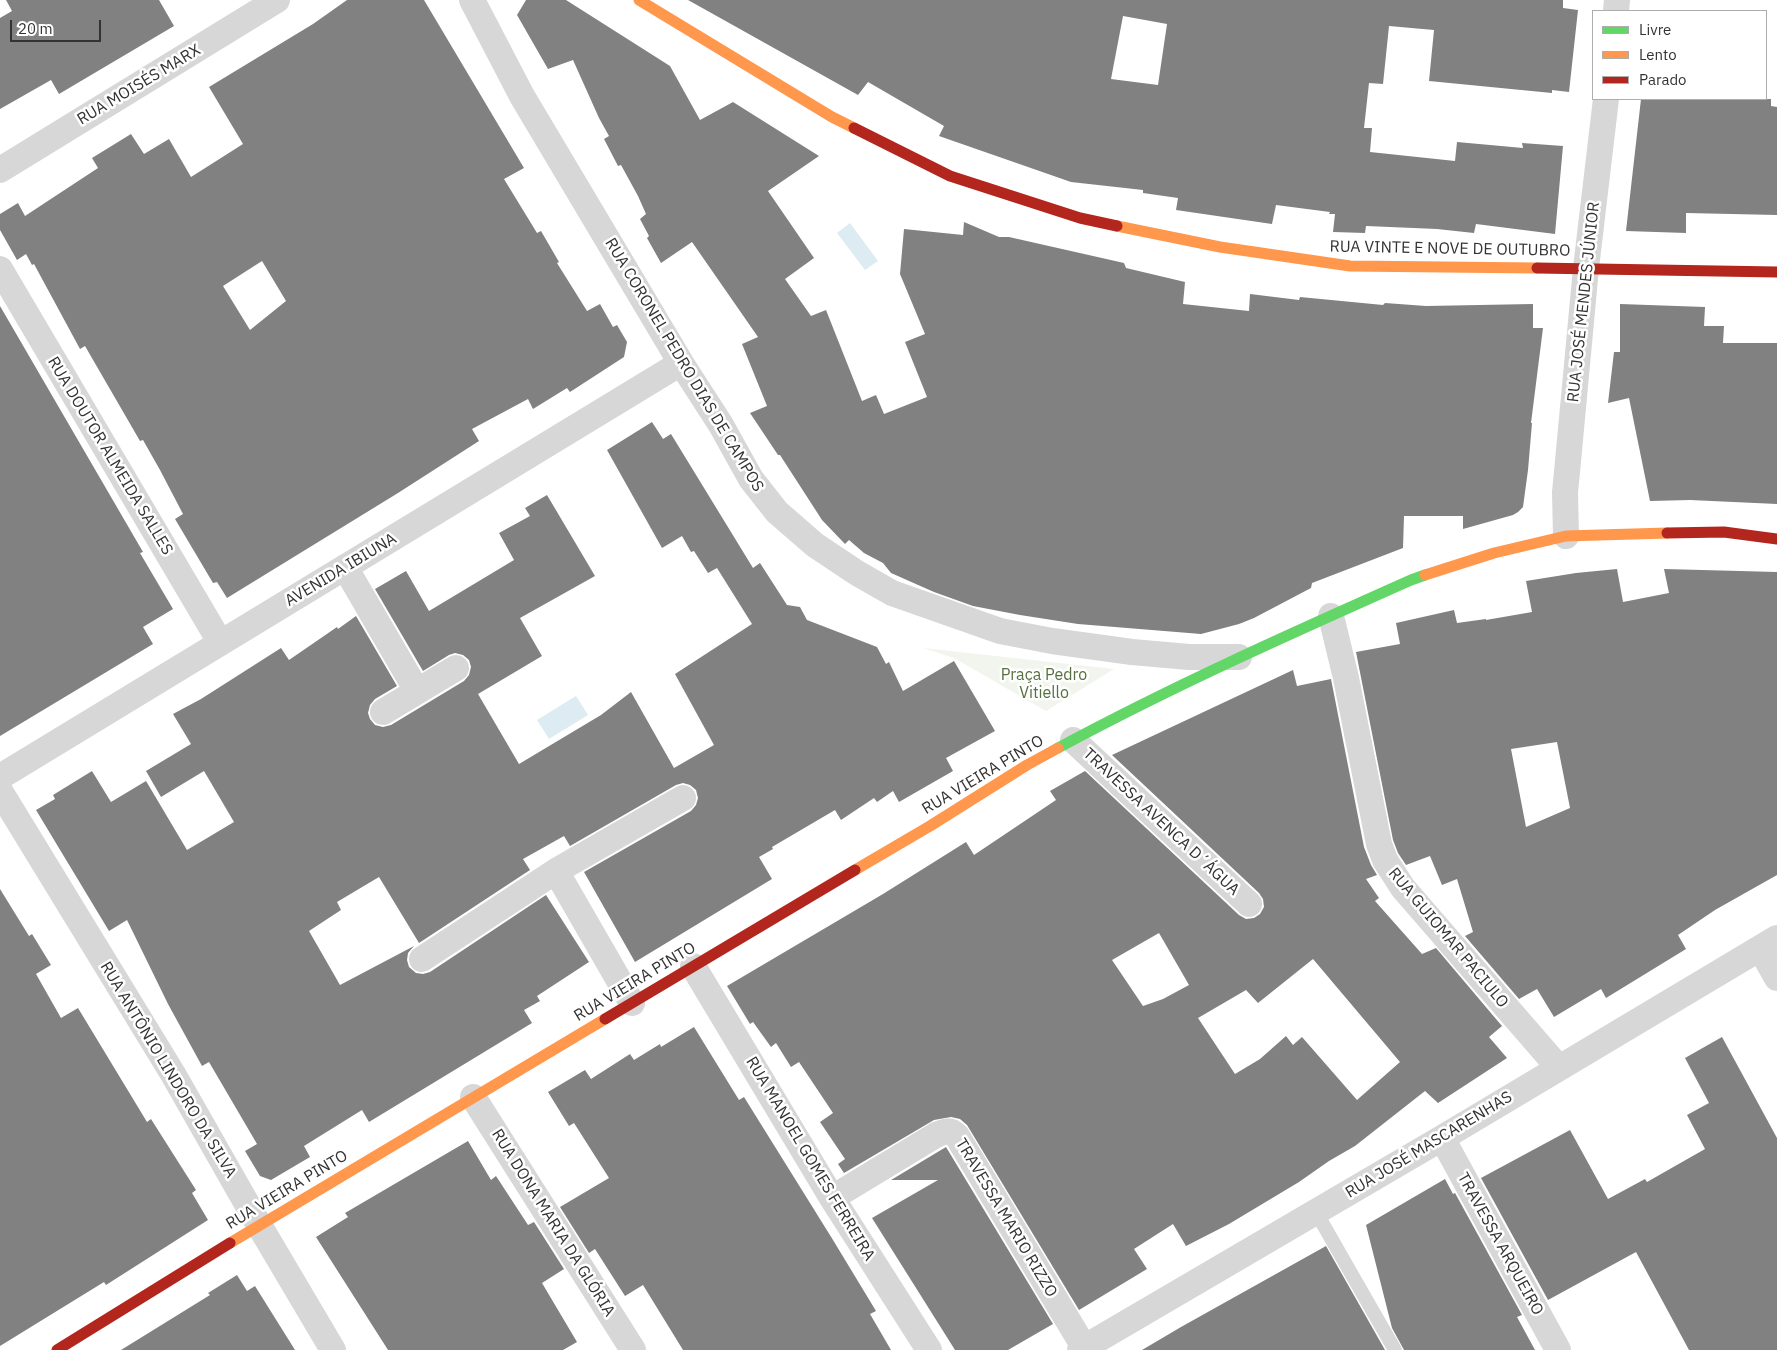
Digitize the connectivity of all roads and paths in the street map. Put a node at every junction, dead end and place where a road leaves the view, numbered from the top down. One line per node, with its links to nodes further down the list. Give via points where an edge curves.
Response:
1 (277, 0): 5 (street, RUA MOISÉS MARX)
2 (472, 0): 9 (street, RUA CORONEL PEDRO DIAS DE CAMPOS, via 522,96)
3 (639, 0): 6 (street, RUA VINTE E NOVE DE OUTUBRO, via 832,117 950,176 1080,218 1220,247 1350,266)
4 (1606, 100): 6 (street, RUA JOSÉ MENDES JÚNIOR)
5 (0, 170)
6 (1586, 268): 8 (street, RUA VINTE E NOVE DE OUTUBRO); 10 (street, RUA JOSÉ MENDES JÚNIOR, via 1565,492)
7 (0, 269): 14 (street, RUA DOUTOR ALMEIDA SALLES)
8 (1777, 272)
9 (681, 362): 12 (street, AVENIDA IBIUNA); 15 (street, RUA CORONEL PEDRO DIAS DE CAMPOS, via 751,479 778,512 815,545 892,593 1009,633 1132,652)
10 (1566, 536): 11 (street, RUA CORONEL PEDRO DIAS DE CAMPOS, via 1724,532); 13 (street, RUA CORONEL PEDRO DIAS DE CAMPOS, via 1494,553 1411,580)
11 (1777, 539)
12 (345, 567): 14 (street, AVENIDA IBIUNA); 17 (street)
13 (1331, 616): 15 (street, RUA CORONEL PEDRO DIAS DE CAMPOS); 30 (street, RUA GUIOMAR PACIULO, via 1385,860 1402,888)
14 (220, 642): 20 (street, AVENIDA IBIUNA)
15 (1239, 658): 19 (street, RUA VIEIRA PINTO)
16 (456, 668): 17 (street)
17 (417, 691): 18 (street)
18 (383, 712)
19 (1073, 740): 24 (street, TRAVESSA AVENCA D´ÁGUA); 27 (street, RUA VIEIRA PINTO)
20 (0, 777)
21 (0, 792): 35 (street, RUA ANTÔNIO LINDORO DA SILVA, via 173,1074)
22 (683, 798): 23 (street)
23 (556, 871): 26 (street); 29 (street)
24 (1249, 904)
25 (1769, 943): 28 (street); 30 (street, RUA JOSÉ MASCARENHAS)
26 (422, 959)
27 (693, 966): 29 (street, RUA VIEIRA PINTO); 33 (street, RUA MANOEL GOMES FERREIRA)
28 (1777, 978)
29 (632, 1002): 31 (street, RUA VIEIRA PINTO)
30 (1559, 1068): 32 (street, RUA JOSÉ MASCARENHAS)
31 (473, 1097): 35 (street, RUA VIEIRA PINTO); 39 (street, RUA DONA MARIA DA GLÓRIA)
32 (1442, 1138): 34 (street, RUA JOSÉ MASCARENHAS); 42 (street, TRAVESSA ARQUEIRO)
33 (832, 1198): 36 (street, TRAVESSA MARIO RIZZO, via 936,1135 952,1132); 40 (street, RUA MANOEL GOMES FERREIRA)
34 (1316, 1212): 36 (street, RUA JOSÉ MASCARENHAS); 41 (lane)
35 (259, 1225): 37 (street, RUA VIEIRA PINTO); 38 (street, RUA ANTÔNIO LINDORO DA SILVA)
36 (1095, 1346)
37 (57, 1350)
38 (333, 1350)
39 (633, 1350)
40 (929, 1350)
41 (1395, 1350)
42 (1558, 1350)

